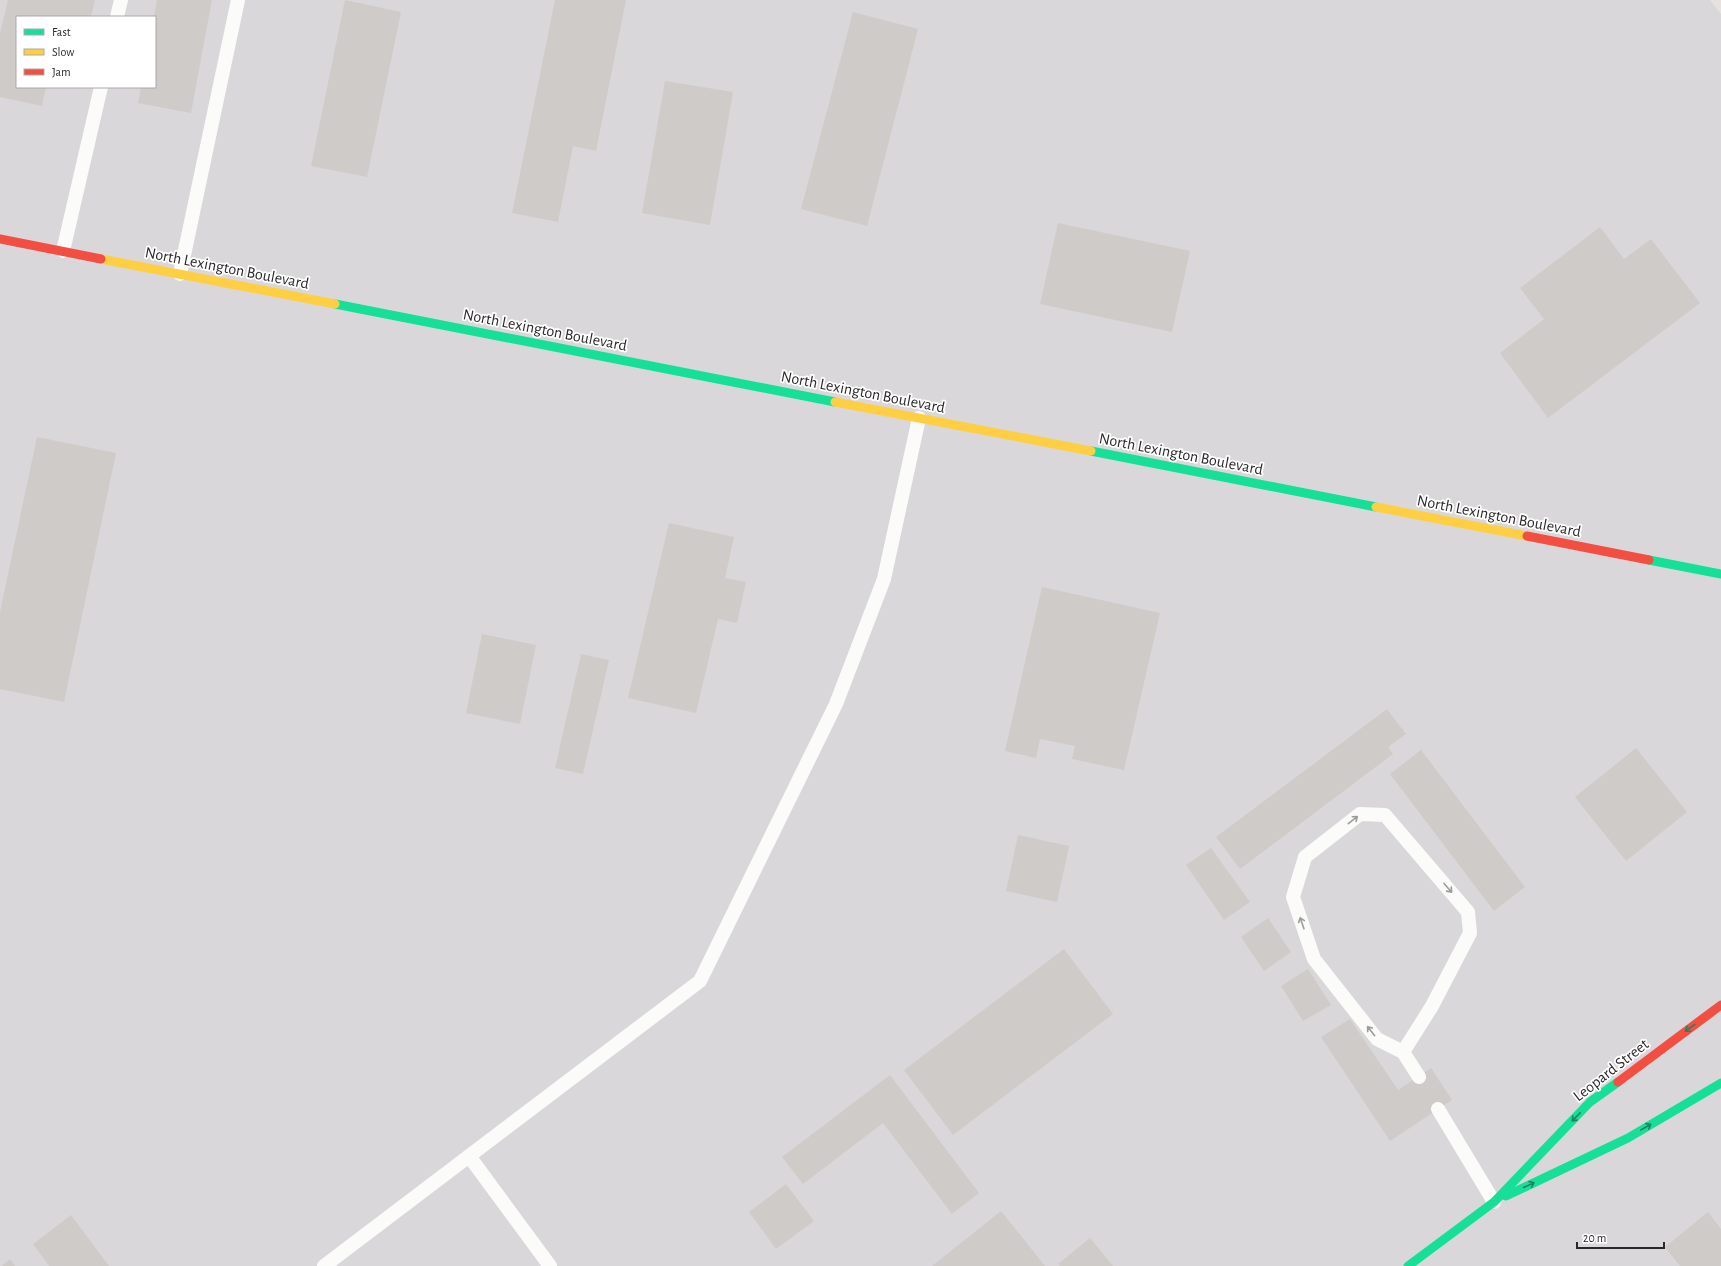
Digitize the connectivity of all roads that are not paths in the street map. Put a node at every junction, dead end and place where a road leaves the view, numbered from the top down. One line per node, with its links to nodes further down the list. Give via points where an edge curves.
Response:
1 (121, 0): 3 (lane)
2 (238, 0): 7 (lane)
3 (117, 16)
4 (101, 88): 6 (lane)
5 (0, 239): 6 (street, North Lexington Boulevard)
6 (63, 251): 7 (street, North Lexington Boulevard)
7 (180, 274): 8 (street, North Lexington Boulevard)
8 (920, 418): 9 (street, North Lexington Boulevard); 15 (lane, via 884,578 836,704 700,981)
9 (1721, 574)
10 (1721, 1005): 16 (street, Leopard Street, one-way to 16, via 1590,1102)
11 (1403, 1052): 11 (lane, one-way to 11, via 1377,1039 1314,959 1293,898 1305,857 1360,814 1385,816 1468,912 1470,933 1432,1006); 12 (lane)
12 (1419, 1077)
13 (1721, 1084): 16 (street, Leopard Street, one-way to 13, via 1628,1138)
14 (1438, 1109): 16 (lane)
15 (469, 1156): 17 (lane); 18 (lane)
16 (1494, 1202): 19 (street, Leopard Street)
17 (324, 1266)
18 (550, 1266)
19 (1408, 1266)

